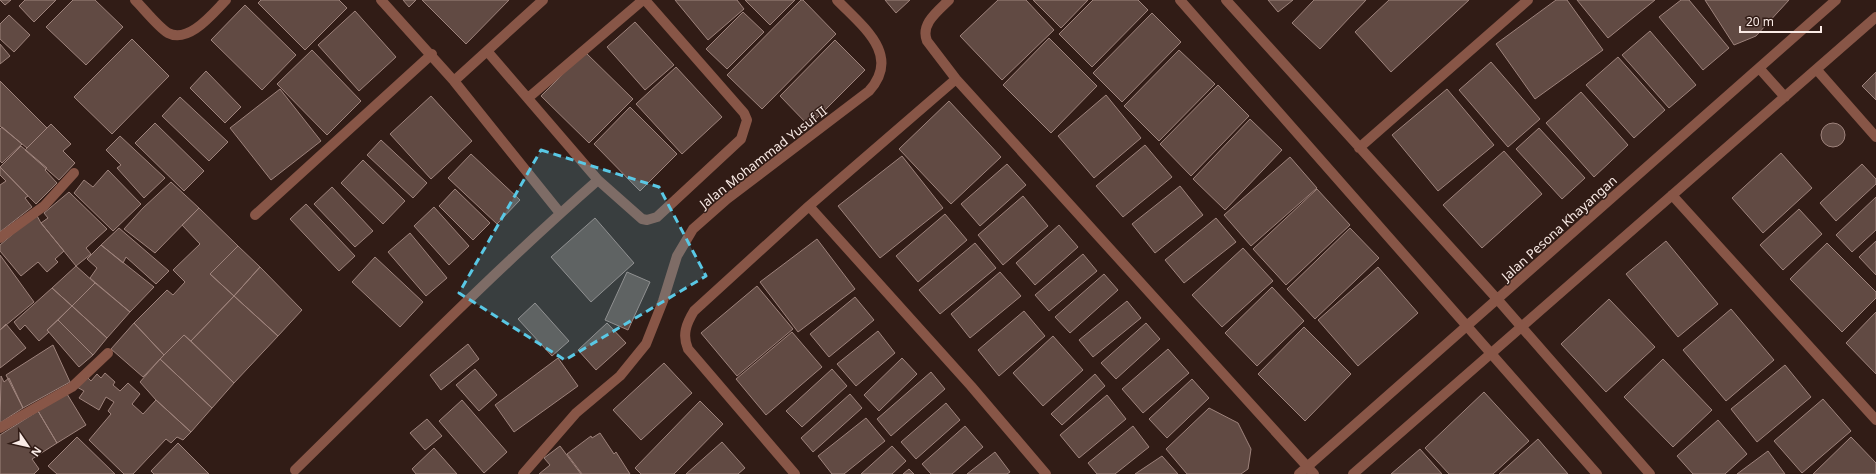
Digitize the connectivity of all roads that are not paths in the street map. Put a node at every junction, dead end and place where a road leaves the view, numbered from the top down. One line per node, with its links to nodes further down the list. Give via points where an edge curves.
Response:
1 (135, 0): 2 (street, via 168,33 177,34 189,33)
2 (226, 0)
3 (382, 0): 14 (street)
4 (543, 0): 13 (street)
5 (644, 0): 20 (street); 24 (street, via 744,113 747,120 746,128 742,139 652,219 642,219)
6 (836, 0): 39 (street, Jalan Mohammad Yusuf II, via 865,29 880,49 883,62 878,82 869,92 727,199 693,229 677,256 646,344 620,376 576,413)
7 (949, 0): 17 (street, via 928,23 924,34)
8 (1180, 0): 31 (street)
9 (1226, 0): 22 (street)
10 (1528, 0): 22 (street)
11 (1836, 0): 15 (street, Jalan Pesona Khayangan)
12 (1876, 18): 16 (street)
13 (487, 50): 18 (street); 20 (street)
14 (432, 54): 18 (street); 28 (street)
15 (1759, 68): 19 (street); 30 (street, Jalan Pesona Khayangan)
16 (1817, 70): 19 (street); 21 (street)
17 (956, 80): 26 (street); 38 (street)
18 (454, 81): 27 (street)
19 (1785, 97): 25 (street)
20 (528, 98): 24 (street)
21 (1876, 137)
22 (1359, 148): 30 (street)
23 (74, 173): 29 (street, via 44,206)
24 (598, 180): 27 (street)
25 (1672, 195): 32 (street); 35 (street)
26 (810, 206): 40 (street, via 694,311 687,323 684,336 688,349); 41 (street)
27 (560, 213): 37 (street)
28 (255, 215)
29 (0, 238)
30 (1498, 300): 31 (street, Jalan Pesona Khayangan); 32 (street)
31 (1468, 326): 34 (street); 38 (street, Jalan Pesona Khayangan)
32 (1521, 326): 34 (street); 45 (street)
33 (108, 353): 36 (street, via 72,387)
34 (1490, 353): 43 (street); 44 (street)
35 (1876, 420)
36 (0, 428)
37 (294, 470)
38 (1311, 470): 42 (street, Jalan Pesona Khayangan)
39 (523, 474)
40 (795, 474)
41 (1046, 474)
42 (1299, 474)
43 (1353, 474)
44 (1597, 474)
45 (1650, 474)

